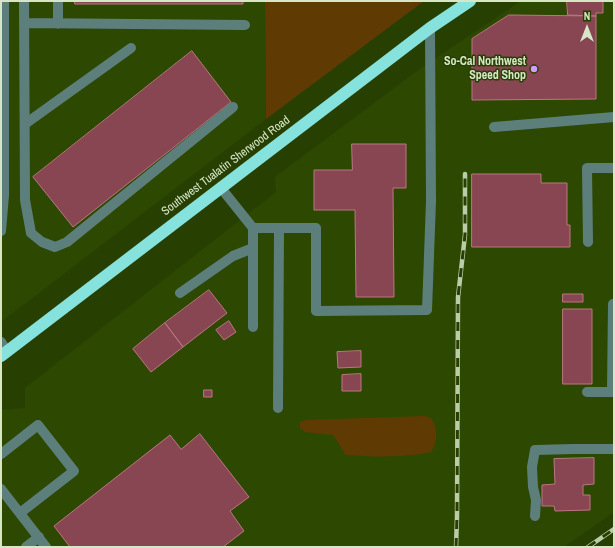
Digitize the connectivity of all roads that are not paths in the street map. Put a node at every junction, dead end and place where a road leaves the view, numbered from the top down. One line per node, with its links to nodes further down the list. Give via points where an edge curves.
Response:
1 (4, 1): 16 (lane)
2 (24, 1): 5 (lane)
3 (58, 1): 6 (lane)
4 (470, 1): 8 (highway, Southwest Tualatin Sherwood Road)
5 (24, 23): 6 (lane); 12 (lane)
6 (58, 24): 7 (lane)
7 (245, 25)
8 (430, 28): 15 (highway, Southwest Tualatin Sherwood Road); 18 (lane, via 431,201 427,310 316,311 316,228)
9 (131, 48): 12 (lane)
10 (233, 107): 12 (lane, via 67,242 55,247 31,234 25,200)
11 (614, 117): 13 (lane)
12 (25, 124)
13 (494, 127)
14 (614, 168): 20 (lane, via 587,168)
15 (221, 188): 17 (lane); 25 (highway, Southwest Tualatin Sherwood Road)
16 (2, 216): 19 (lane)
17 (253, 228): 18 (lane); 21 (lane)
18 (279, 228): 28 (lane)
19 (1, 231)
20 (588, 242)
21 (253, 248): 22 (lane, via 233,256); 24 (lane)
22 (180, 293)
23 (613, 304): 27 (lane)
24 (253, 327)
25 (3, 350)
26 (587, 392): 27 (lane)
27 (613, 392)
28 (278, 408)
29 (614, 449): 33 (lane, via 535,450 532,467)
30 (1, 454): 32 (lane, via 38,425 74,471)
31 (1, 489): 32 (lane)
32 (20, 513): 34 (lane)
33 (535, 516)
34 (39, 537): 35 (lane); 36 (lane)
35 (26, 547)
36 (46, 547)

